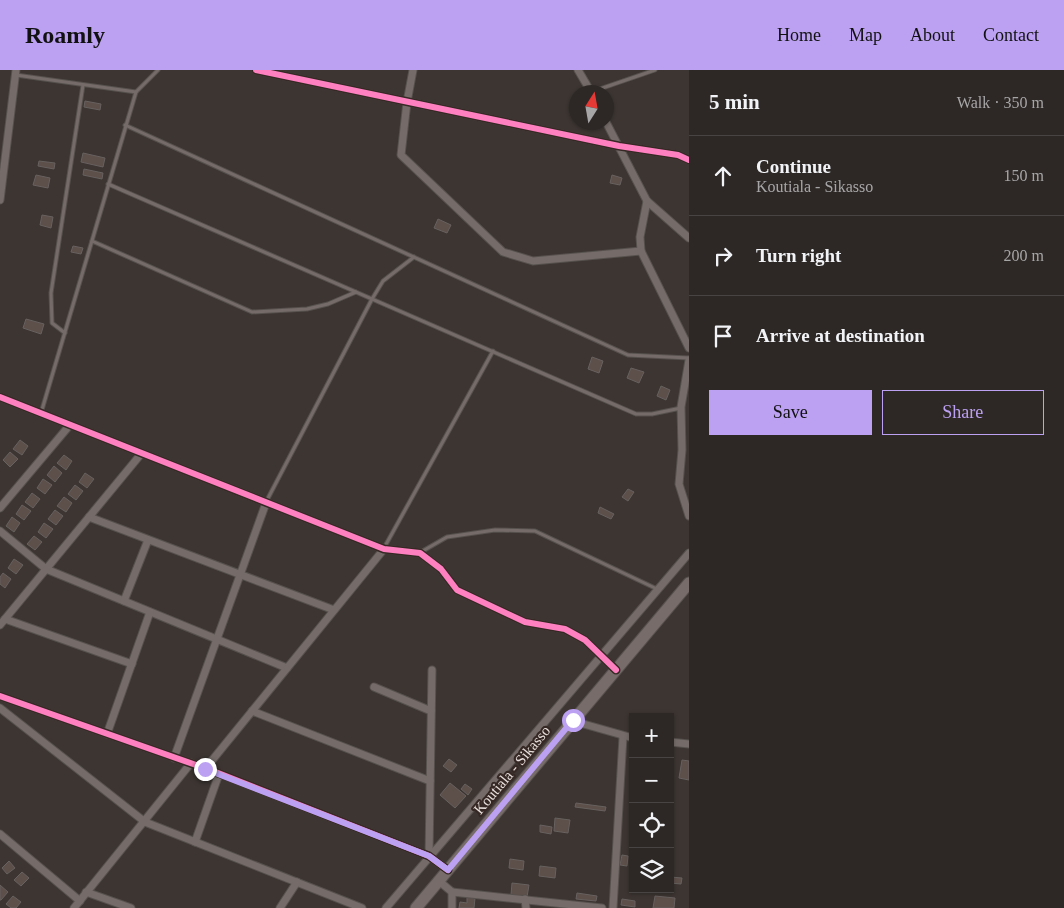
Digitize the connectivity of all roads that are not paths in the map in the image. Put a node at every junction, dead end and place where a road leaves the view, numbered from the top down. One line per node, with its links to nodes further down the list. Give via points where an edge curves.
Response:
1 (158, 70): 10 (lane)
2 (256, 70): 11 (street)
3 (413, 70): 11 (street)
4 (578, 70): 8 (street)
5 (655, 70): 9 (lane)
6 (16, 73): 7 (lane); 17 (street)
7 (83, 85): 10 (lane); 25 (lane, via 51,293 52,322)
8 (587, 85)
9 (611, 85)
10 (136, 92): 12 (lane)
11 (407, 102): 14 (street); 21 (street, via 402,155 503,252 533,261)
12 (125, 124): 16 (lane); 22 (lane)
13 (610, 130): 14 (street)
14 (619, 146): 15 (street, via 678,155); 18 (street)
15 (689, 160)
16 (108, 184): 20 (lane); 23 (lane)
17 (0, 198)
18 (647, 201): 19 (street); 21 (street, via 640,237)
19 (689, 238)
20 (92, 241): 23 (lane, via 252,312 307,309); 25 (lane)
21 (641, 251): 26 (street)
22 (414, 257): 24 (lane, via 383,281); 28 (lane, via 628,355)
23 (357, 292): 24 (lane)
24 (372, 299): 27 (lane); 34 (lane)
25 (65, 334): 31 (lane)
26 (689, 348): 28 (street)
27 (492, 351): 30 (lane, via 636,414); 40 (lane)
28 (689, 358): 30 (street)
29 (0, 397): 31 (street)
30 (681, 408): 36 (street, via 679,484)
31 (41, 414): 32 (street)
32 (69, 426): 33 (street); 35 (street)
33 (141, 454): 34 (street); 37 (street)
34 (266, 503): 40 (street); 44 (street)
35 (0, 508)
36 (689, 516)
37 (89, 517): 39 (street); 43 (street)
38 (0, 531): 43 (street)
39 (148, 540): 44 (street); 47 (street)
40 (384, 549): 41 (street); 48 (street)
41 (420, 553): 46 (lane, via 447,537 495,530 535,531); 52 (street, via 441,569 457,590 525,622 565,629)
42 (689, 553): 46 (street)
43 (46, 569): 47 (street); 50 (street)
44 (240, 574): 48 (street); 51 (street)
45 (689, 583): 56 (main road, Koutiala - Sikasso)
46 (658, 589): 52 (street)
47 (124, 601): 49 (street)
48 (334, 610): 54 (street)
49 (150, 612): 51 (street); 53 (street)
50 (2, 622): 53 (street)
51 (217, 639): 54 (street); 68 (street)
52 (602, 654): 56 (street); 76 (street)
53 (132, 664): 63 (street)
54 (287, 668): 60 (street)
55 (432, 670): 61 (street)
56 (616, 670): 62 (main road, Koutiala - Sikasso)
57 (374, 687): 61 (street)
58 (0, 696): 63 (street)
59 (0, 708): 73 (street)
60 (252, 711): 70 (street); 72 (street)
61 (431, 711): 72 (street)
62 (573, 720): 64 (street); 77 (main road, Koutiala - Sikasso)
63 (107, 734): 68 (street)
64 (624, 737): 65 (street); 93 (street)
65 (629, 738)
66 (674, 742): 67 (street)
67 (689, 744)
68 (174, 758): 69 (street)
69 (191, 763): 70 (street); 73 (street)
70 (205, 769): 71 (street)
71 (220, 774): 75 (street); 76 (street)
72 (430, 781): 76 (street)
73 (145, 822): 75 (street); 80 (street)
74 (0, 834): 83 (street)
75 (195, 842): 79 (street)
76 (429, 856): 77 (street); 88 (street)
77 (448, 870): 78 (main road, Koutiala - Sikasso)
78 (439, 881): 81 (street); 89 (main road, Koutiala - Sikasso)
79 (297, 882): 86 (street); 87 (street)
80 (86, 892): 83 (street); 85 (street)
81 (452, 892): 82 (street); 90 (street)
82 (525, 899): 91 (street); 92 (street)
83 (80, 900): 84 (street)
84 (74, 908)
85 (131, 908)
86 (280, 908)
87 (362, 908)
88 (386, 908)
89 (416, 908)
90 (452, 908)
91 (526, 908)
92 (602, 908)
93 (614, 908)

